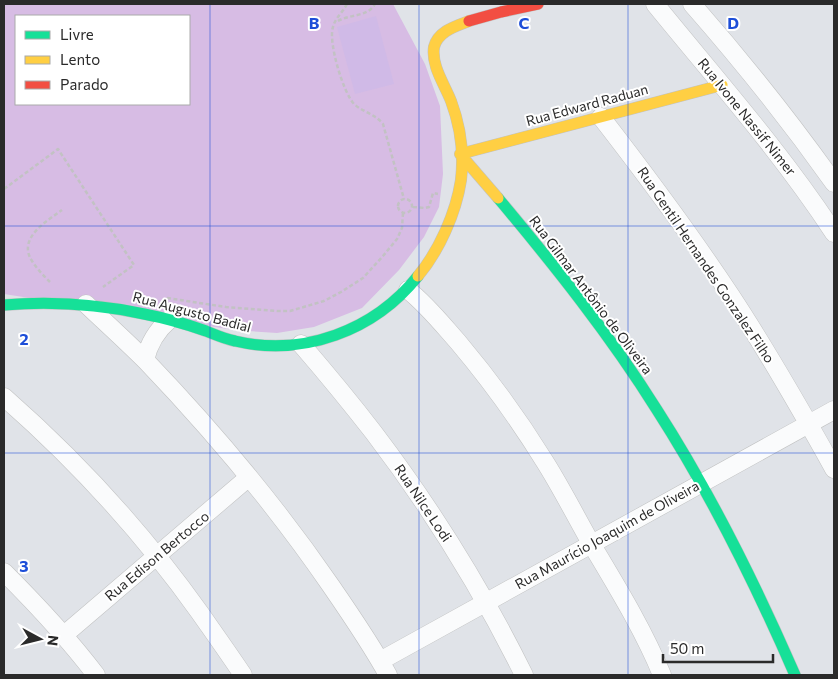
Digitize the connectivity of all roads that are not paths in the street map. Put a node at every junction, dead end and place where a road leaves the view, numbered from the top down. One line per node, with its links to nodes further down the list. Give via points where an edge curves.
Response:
1 (538, 4): 6 (street, Rua Augusto Badial, via 458,25 446,30 436,42 435,63 452,104 460,138)
2 (655, 4): 4 (street, Rua Ivone Nassif Nimer)
3 (692, 4): 7 (street, via 772,100)
4 (722, 86): 5 (street, Rua Edward Raduan); 8 (street, Rua Ivone Nassif Nimer, via 791,172)
5 (601, 117): 6 (street, Rua Edward Raduan); 17 (street, Rua Gentil Hernandes Gonzalez Filho, via 710,265)
6 (460, 154): 9 (street, Rua Augusto Badial, via 462,175 450,222 433,258); 20 (street, Rua Gilmar Antônio de Oliveira, via 554,266 601,328)
7 (834, 183)
8 (834, 234)
9 (408, 290): 13 (street, Rua Augusto Badial, via 359,326); 21 (street, via 419,298 468,354 518,421 545,461)
10 (86, 304): 11 (street, Rua Augusto Badial); 12 (street, Rua Augusto Badial); 14 (street)
11 (4, 305)
12 (169, 320): 13 (street, Rua Augusto Badial, via 241,342 274,346); 14 (street, via 154,336)
13 (301, 344): 24 (street, Rua Nilce Lodi, via 369,426 409,481)
14 (145, 360): 19 (street)
15 (4, 397): 22 (street, via 93,483)
16 (834, 410): 17 (street, Rua Maurício Joaquim de Oliveira)
17 (809, 424): 18 (street, Rua Gentil Hernandes Gonzalez Filho); 20 (street, Rua Maurício Joaquim de Oliveira)
18 (834, 469)
19 (249, 477): 22 (street, Rua Edison Bertocco); 26 (street, via 317,567)
20 (701, 484): 21 (street, Rua Maurício Joaquim de Oliveira); 31 (street, Rua Gilmar Antônio de Oliveira, via 758,592)
21 (592, 544): 24 (street, Rua Maurício Joaquim de Oliveira); 30 (street, via 638,624)
22 (157, 556): 25 (street, Rua Edison Bertocco); 28 (street)
23 (4, 572): 25 (street)
24 (486, 602): 26 (street, Rua Maurício Joaquim de Oliveira); 29 (street, Rua Nilce Lodi)
25 (64, 635): 27 (street)
26 (384, 668)
27 (96, 675)
28 (242, 675)
29 (524, 675)
30 (662, 675)
31 (795, 675)

